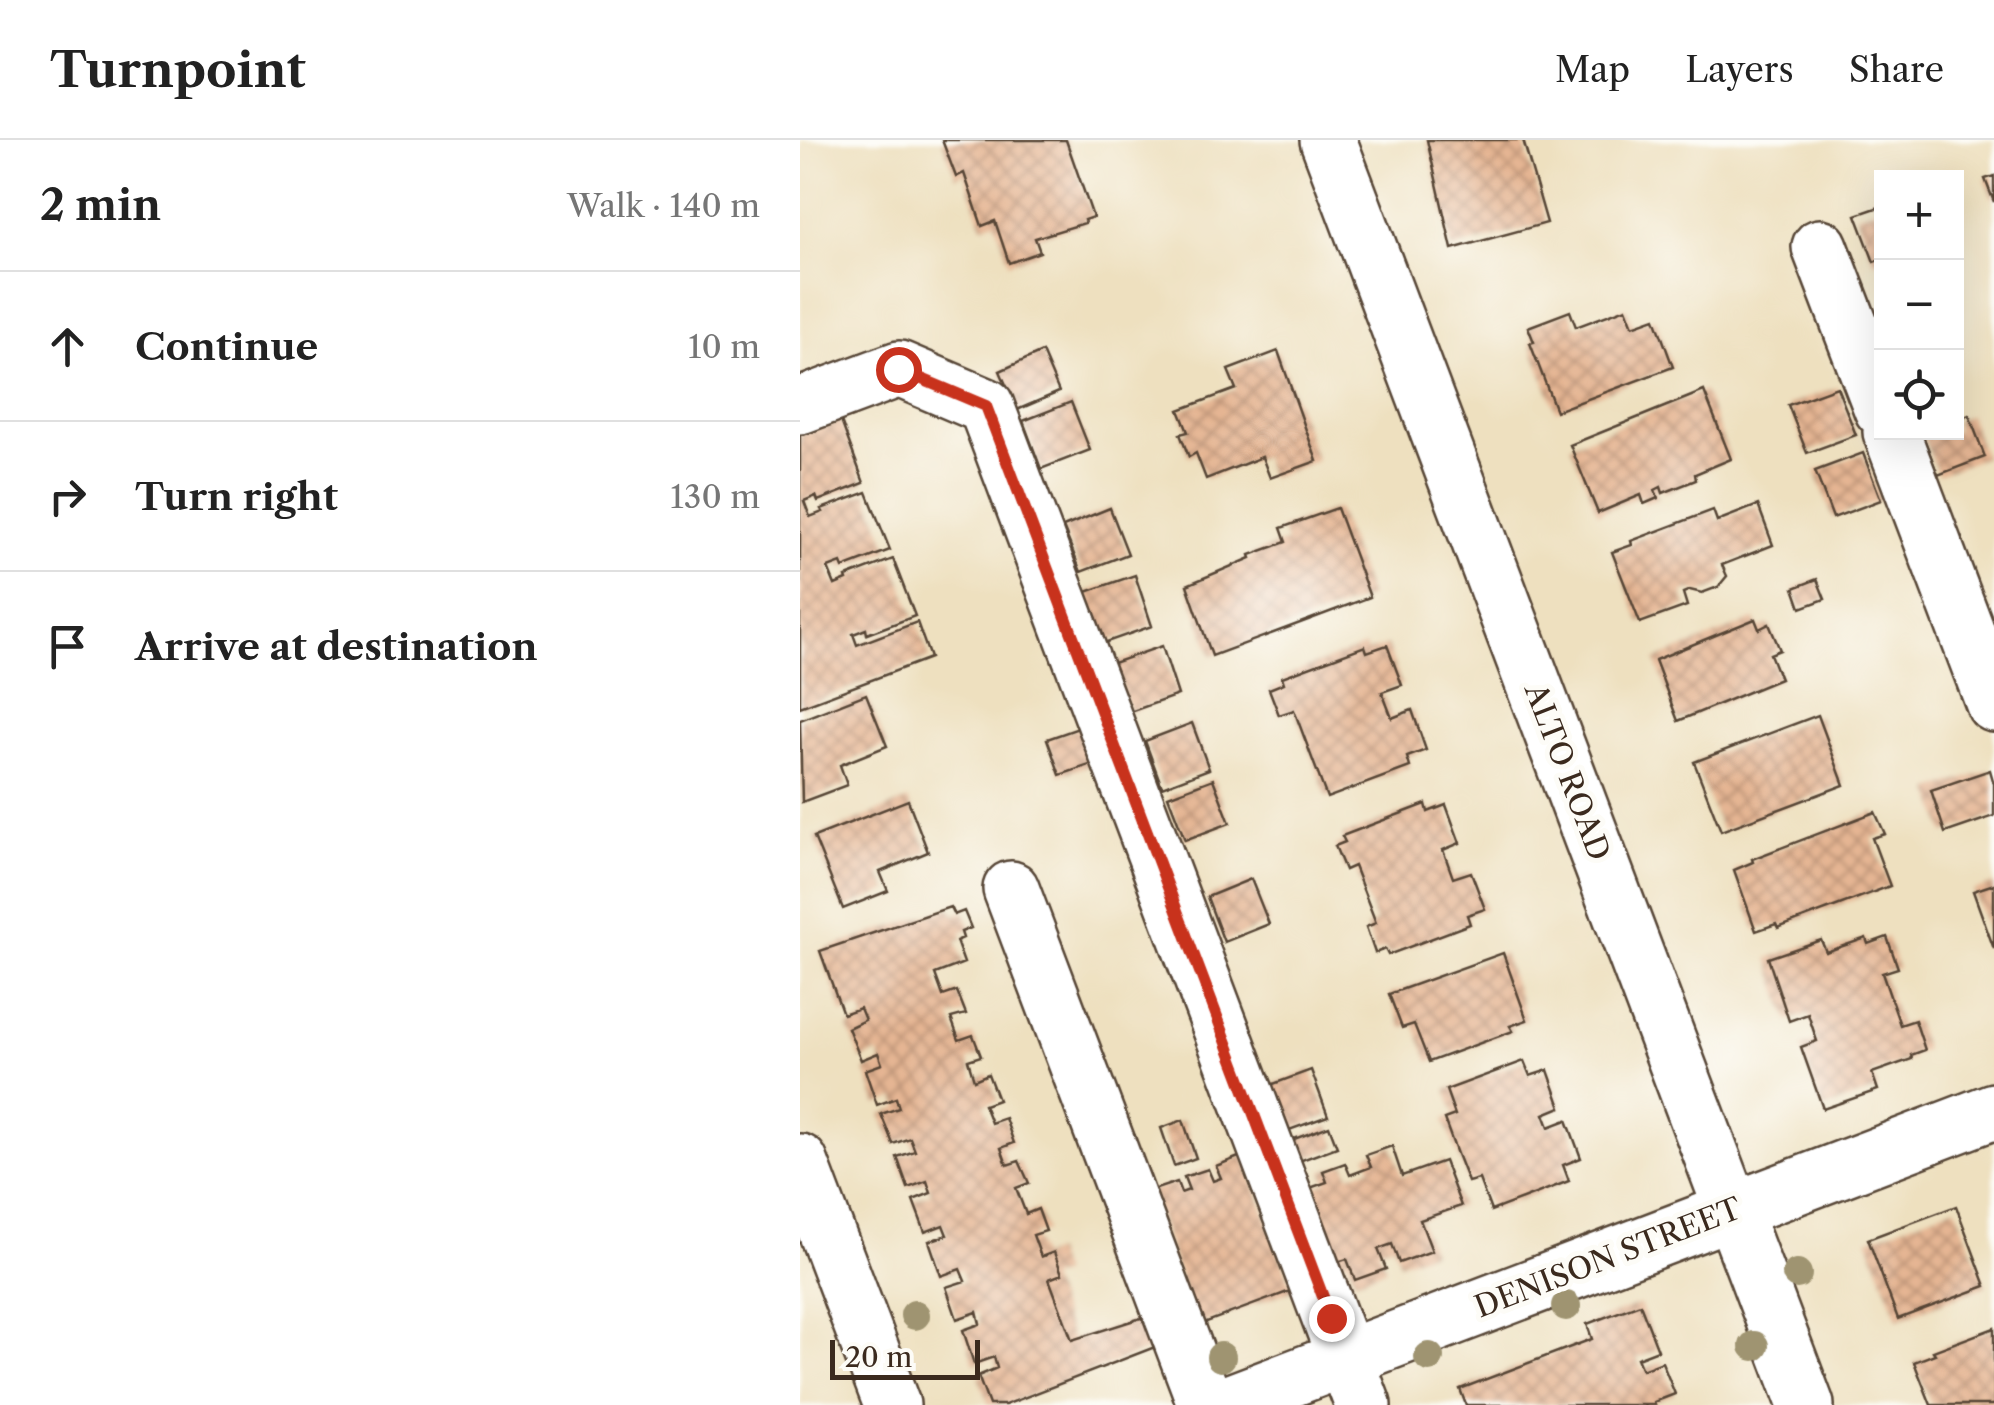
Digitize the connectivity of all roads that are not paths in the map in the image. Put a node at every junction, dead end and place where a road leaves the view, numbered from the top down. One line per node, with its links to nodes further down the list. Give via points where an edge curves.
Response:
1 (1328, 140): 10 (street, ALTO ROAD)
2 (1820, 247): 3 (street)
3 (1874, 388)
4 (800, 406): 11 (street, via 898,369 986,406)
5 (1893, 440): 6 (street)
6 (1994, 704)
7 (1011, 889): 13 (street)
8 (1994, 1111): 10 (street, DENISON STREET)
9 (800, 1162): 12 (street)
10 (1733, 1210): 11 (street, DENISON STREET); 15 (street, ALTO ROAD)
11 (1355, 1382): 14 (street, DENISON STREET)
12 (892, 1405)
13 (1206, 1405)
14 (1222, 1405)
15 (1806, 1405)

